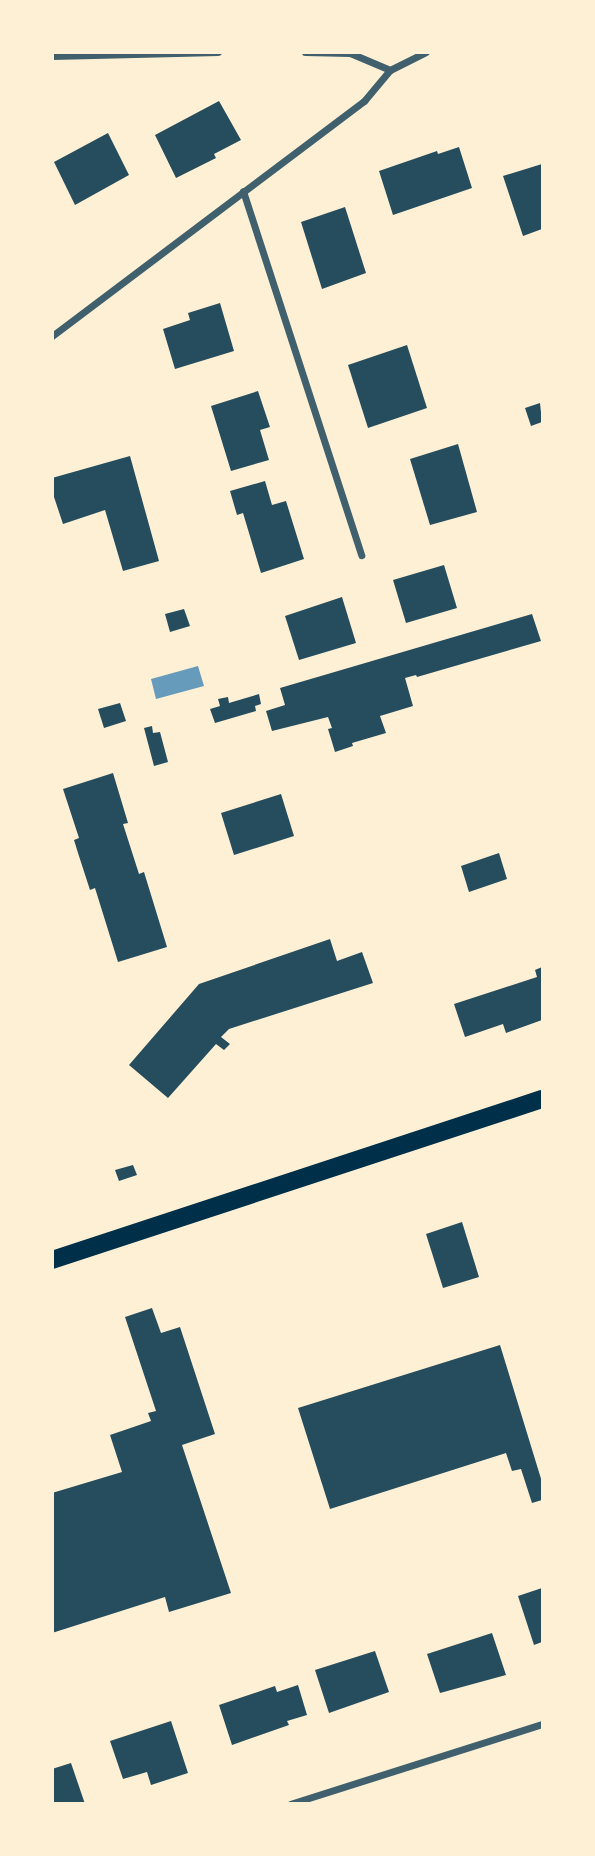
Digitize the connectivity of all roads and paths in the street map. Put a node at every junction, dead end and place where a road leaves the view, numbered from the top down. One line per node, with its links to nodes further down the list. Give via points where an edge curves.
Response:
1 (218, 52): 4 (street)
2 (304, 52): 5 (street, via 350,54)
3 (426, 52): 5 (street)
4 (52, 56)
5 (390, 70): 6 (street, via 364,101)
6 (243, 191): 7 (street); 8 (street)
7 (52, 336)
8 (361, 555)
9 (542, 1099): 10 (main road)
10 (52, 1260)
11 (542, 1724): 12 (street)
12 (303, 1802): 13 (street)
13 (290, 1804)

